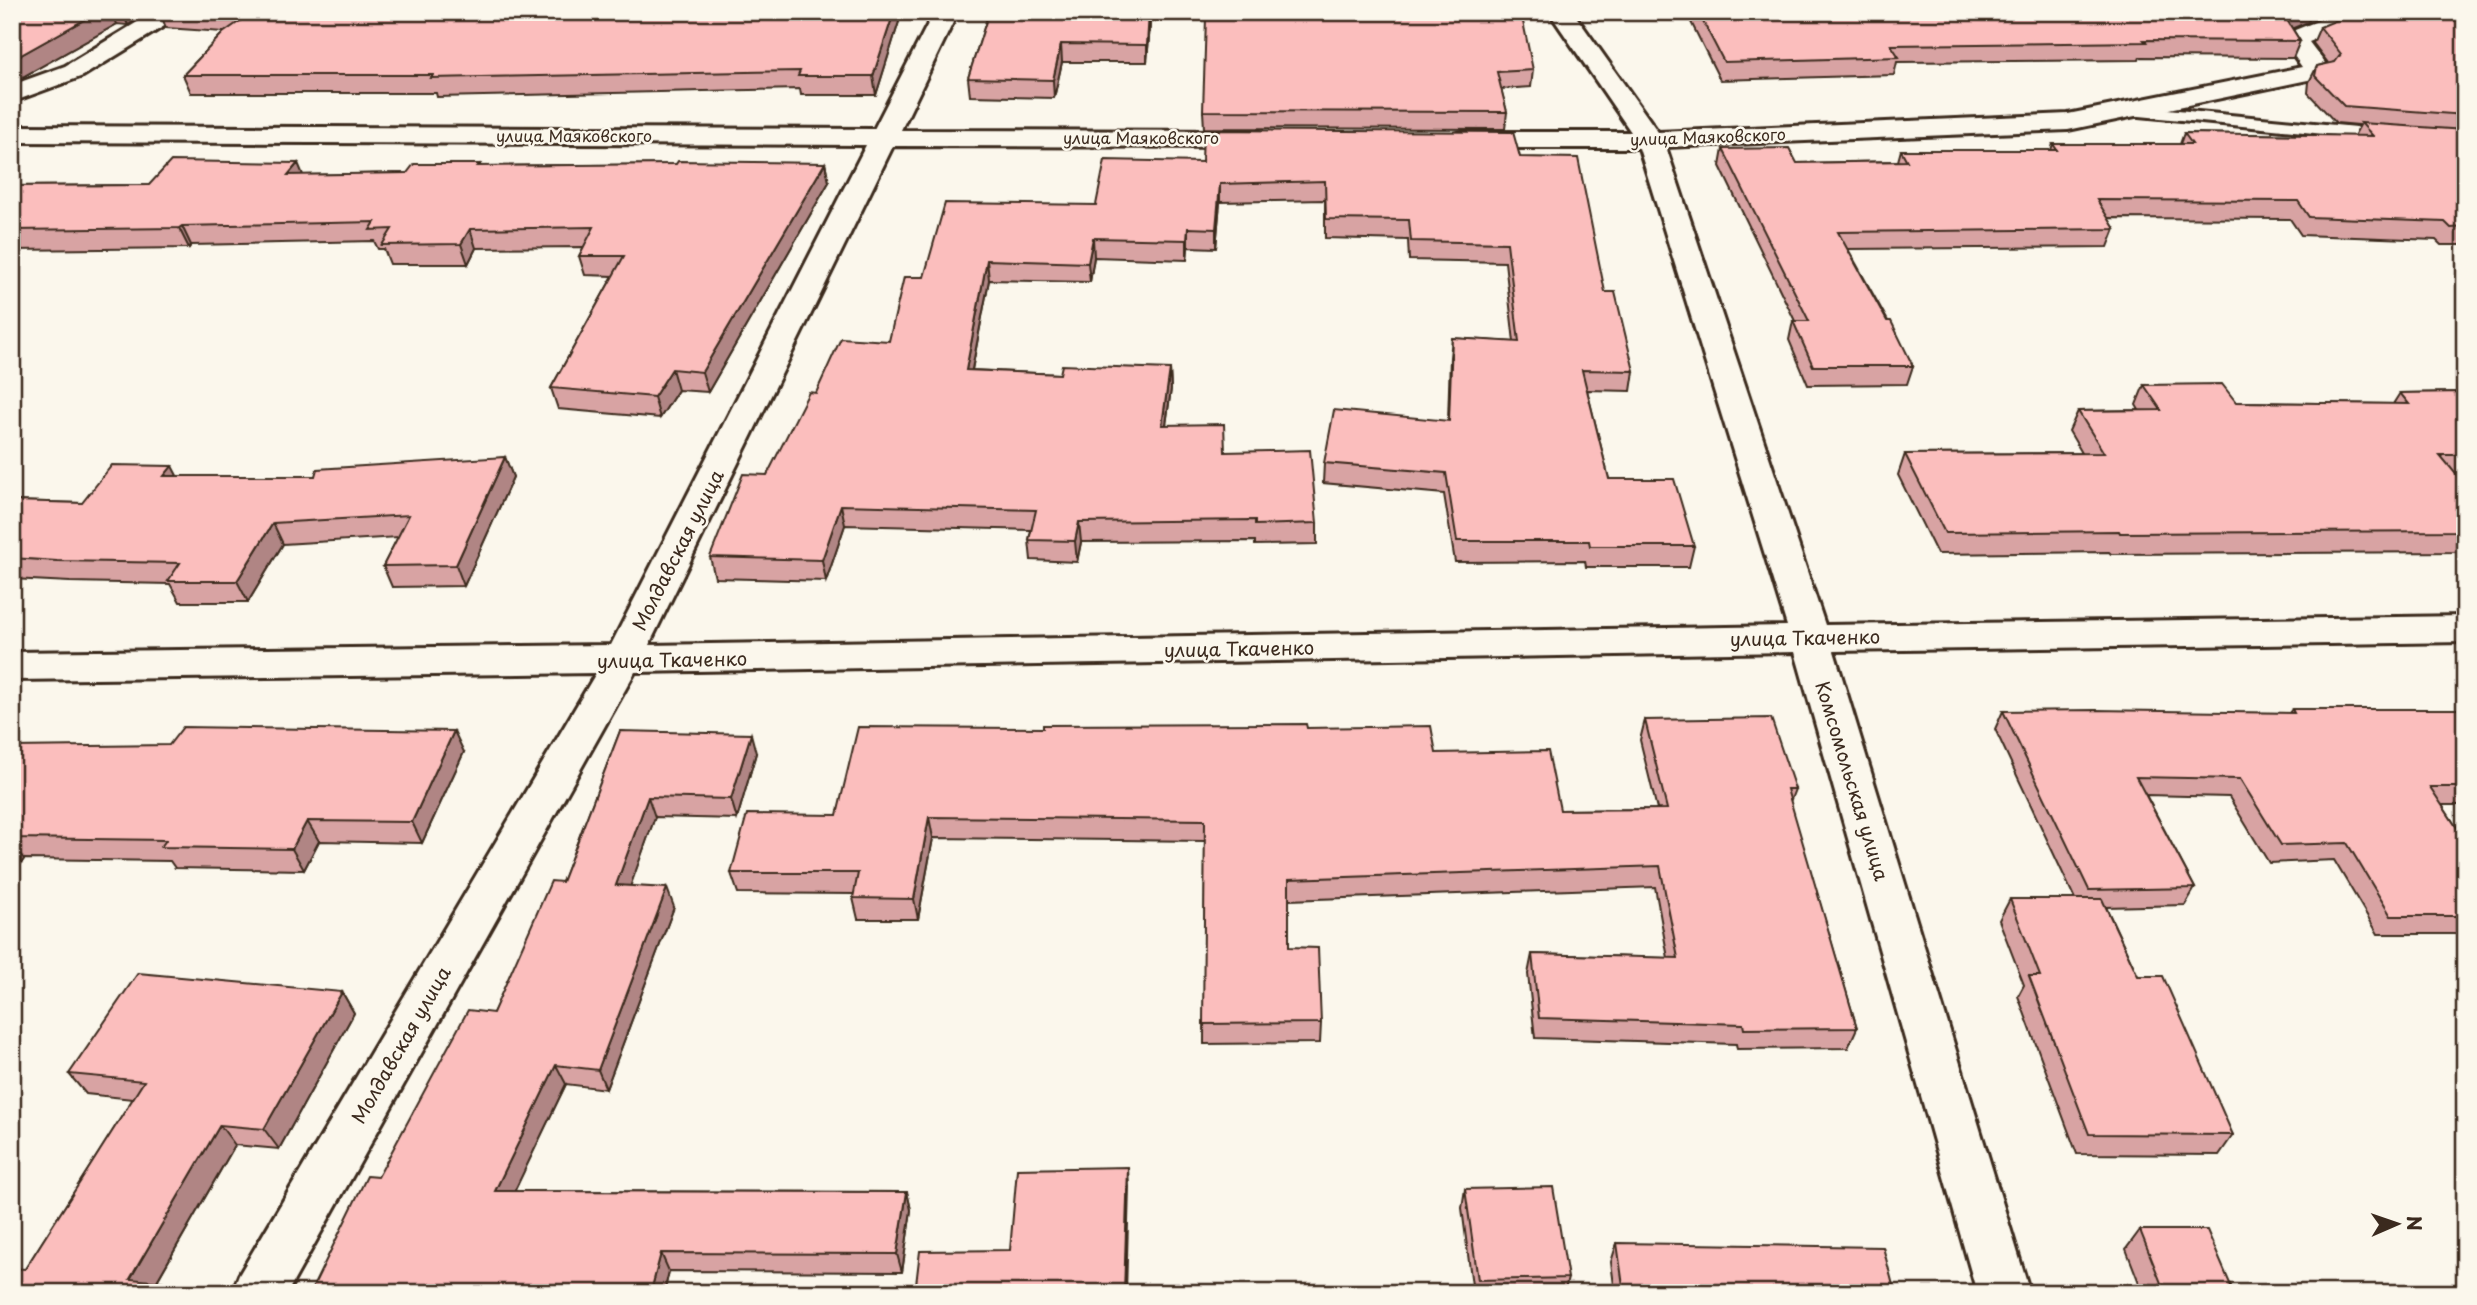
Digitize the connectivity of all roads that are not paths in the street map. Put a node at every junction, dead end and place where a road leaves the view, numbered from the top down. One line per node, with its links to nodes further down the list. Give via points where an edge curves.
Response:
1 (170, 12): 5 (street, via 75,71)
2 (946, 12): 9 (street, Молдавская улица)
3 (1561, 12): 12 (street, Комсомольская улица)
4 (2362, 12): 6 (street, улица Маяковского, via 2294,39 2318,71)
5 (12, 94)
6 (2125, 110): 8 (lane); 12 (street, улица Маяковского, via 2068,122)
7 (12, 134): 9 (street, улица Маяковского)
8 (2410, 136)
9 (885, 137): 10 (street, улица Маяковского); 15 (street, Молдавская улица)
10 (1288, 139)
11 (1441, 139): 12 (street, улица Маяковского)
12 (1650, 140): 14 (street, Комсомольская улица)
13 (2465, 629): 14 (street, улица Ткаченко)
14 (1810, 637): 15 (street, улица Ткаченко); 18 (street, Комсомольская улица)
15 (622, 661): 16 (street, улица Ткаченко); 17 (street, Молдавская улица)
16 (12, 666)
17 (258, 1293)
18 (2004, 1293)

